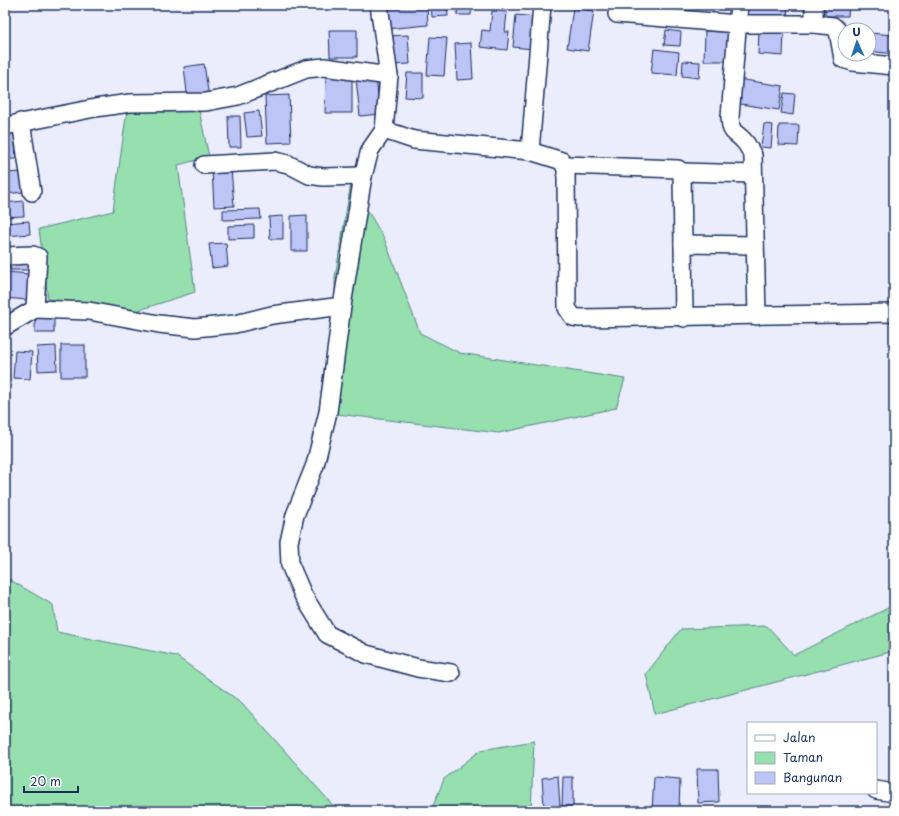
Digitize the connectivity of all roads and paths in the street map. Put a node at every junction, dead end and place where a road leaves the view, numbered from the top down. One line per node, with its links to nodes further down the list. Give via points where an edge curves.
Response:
1 (379, 5): 9 (street)
2 (542, 5): 12 (street)
3 (739, 5): 6 (street)
4 (814, 5): 7 (street)
5 (617, 14): 6 (street)
6 (737, 24): 7 (street); 16 (street, via 731,128 735,135 744,140 753,155)
7 (814, 24): 8 (street, via 833,26 838,31 843,59)
8 (894, 66)
9 (389, 76): 10 (street, via 324,66 306,69 238,96 206,102 130,103); 11 (street)
10 (13, 124): 18 (street)
11 (384, 130): 12 (street, via 414,140); 17 (street, via 370,150)
12 (530, 151): 14 (street, via 552,156)
13 (204, 165): 17 (street, via 275,161 288,164 309,175)
14 (565, 165): 15 (street, via 678,169); 26 (street, via 567,308 570,313 580,318)
15 (682, 172): 16 (street); 19 (street)
16 (753, 174): 20 (street)
17 (363, 176): 22 (street)
18 (32, 192)
19 (683, 244): 20 (street); 26 (street)
20 (755, 245): 25 (street)
21 (5, 256): 23 (street, via 38,257)
22 (342, 306): 23 (street, via 195,328 89,311); 28 (street, via 328,412 315,465 295,515 289,542 290,565 303,595 327,634 366,654)
23 (35, 309): 27 (street)
24 (894, 314): 25 (street)
25 (757, 316): 26 (street)
26 (684, 318)
27 (6, 326)
28 (451, 674)
29 (877, 790): 30 (street)
30 (894, 793)

